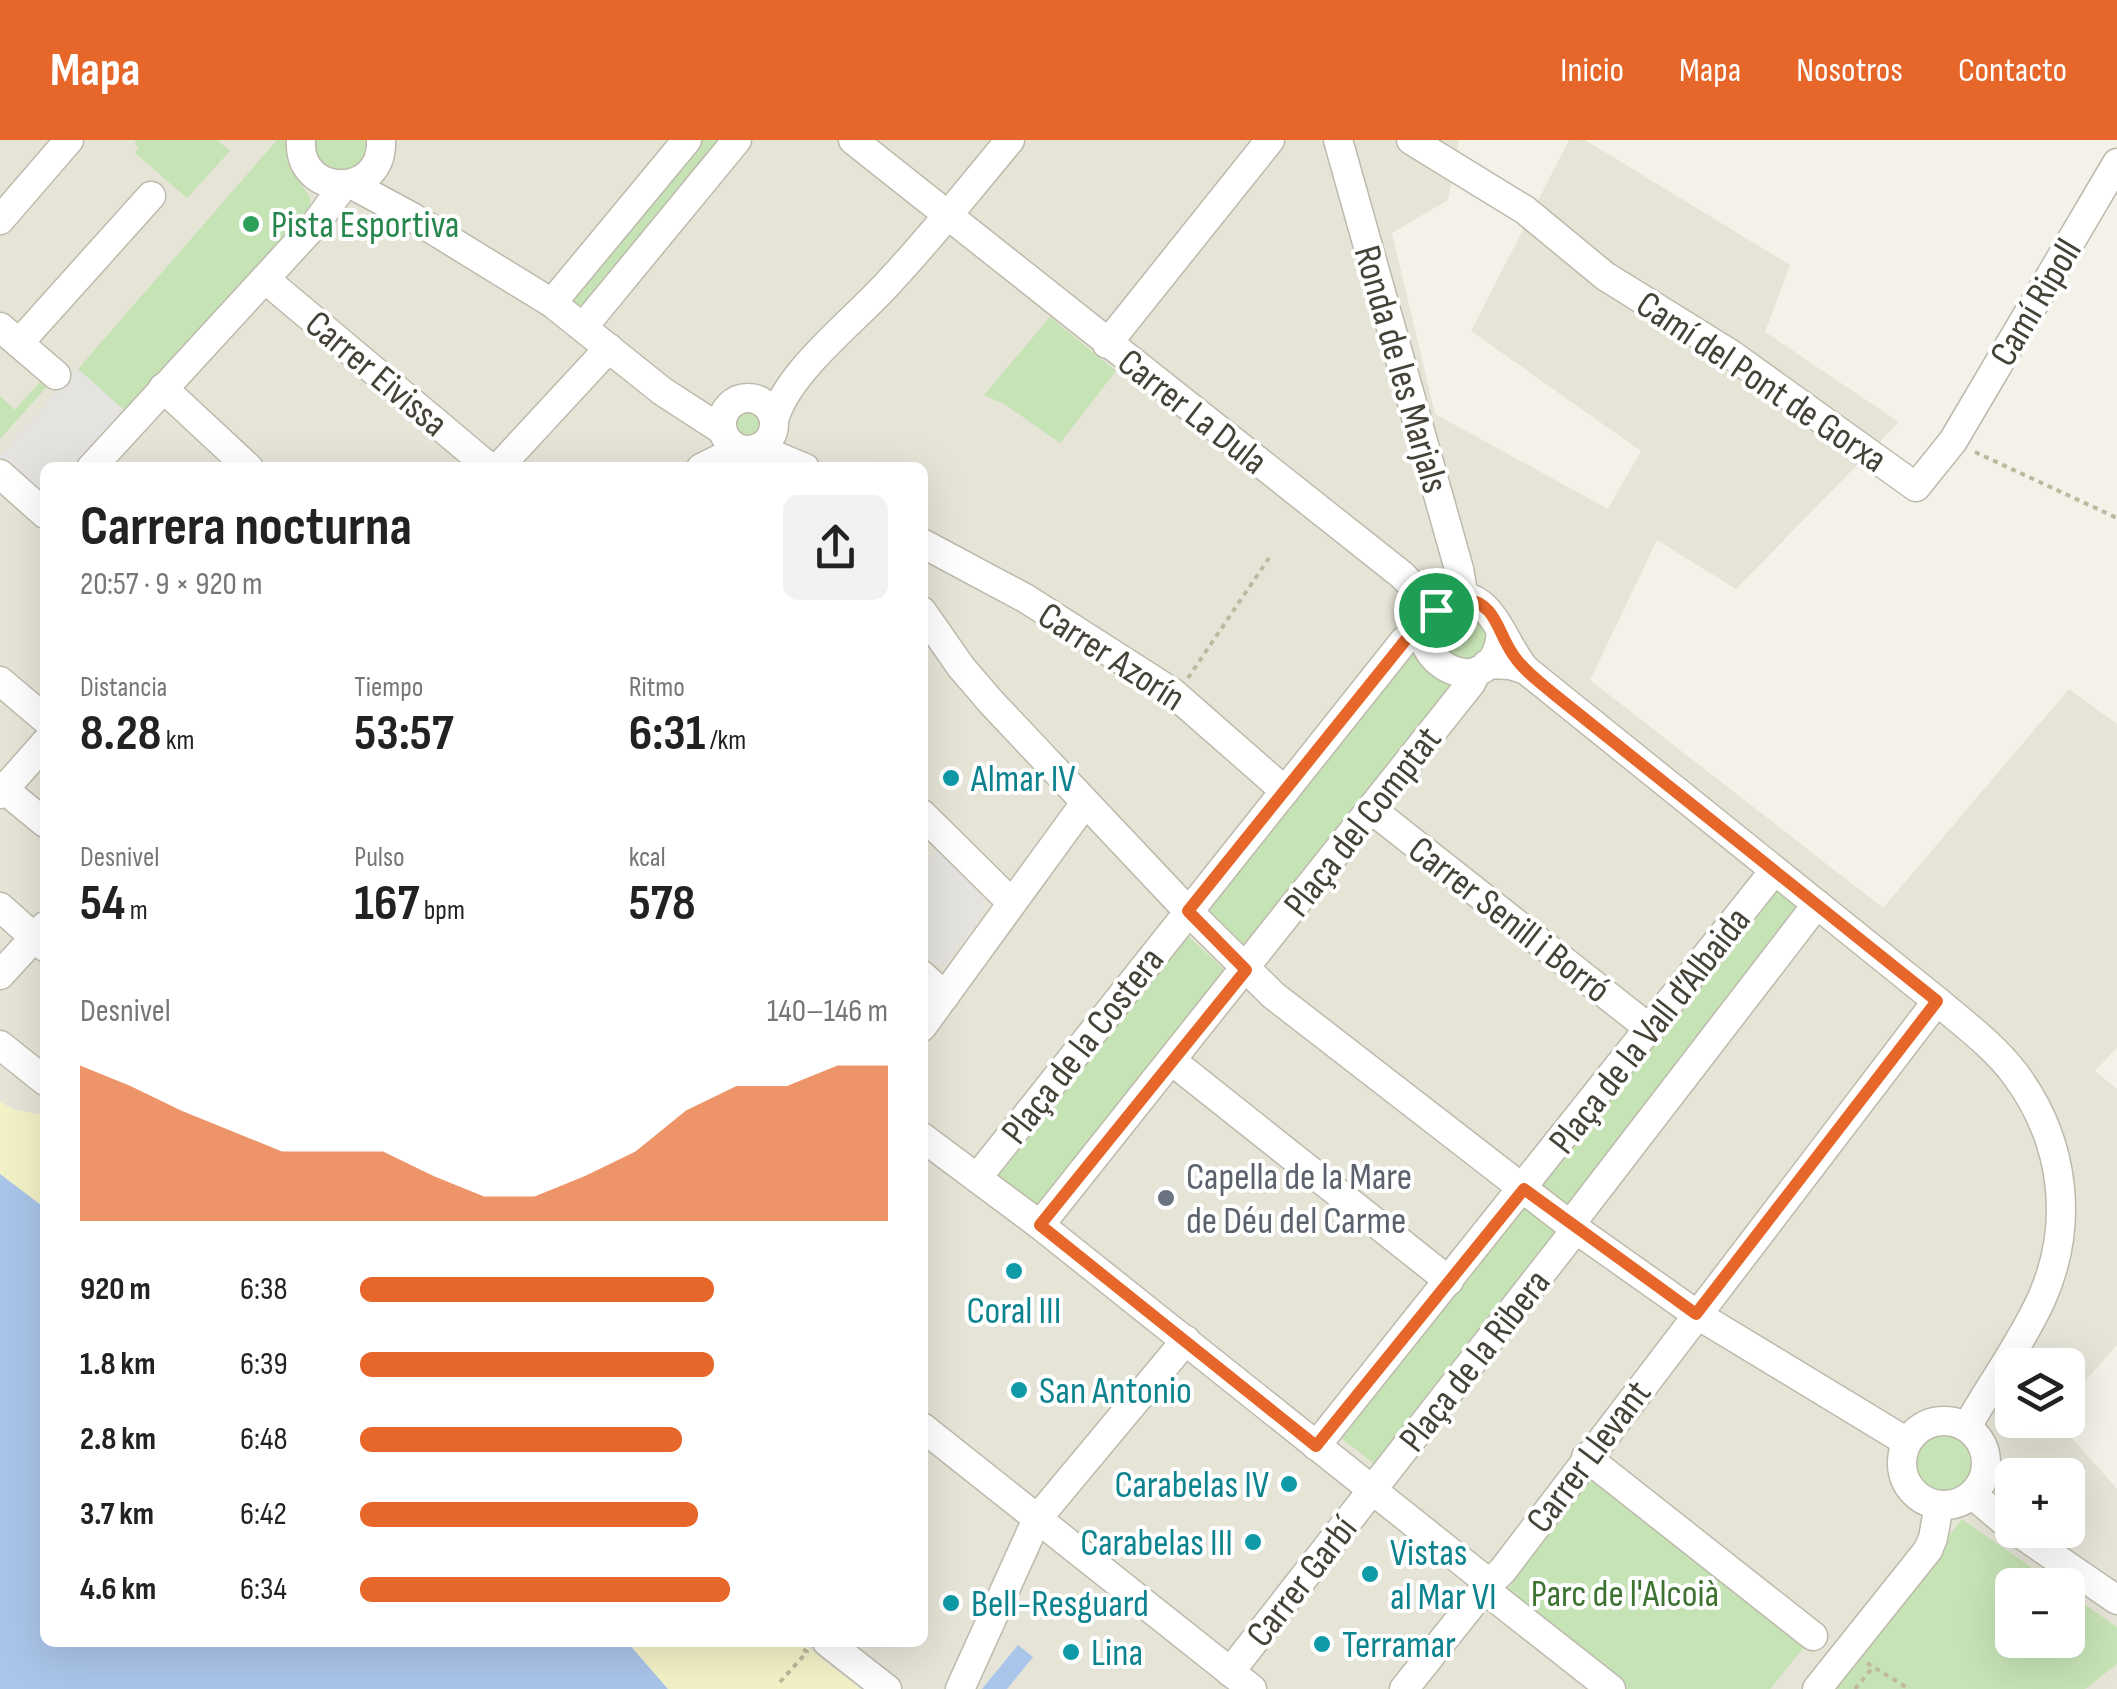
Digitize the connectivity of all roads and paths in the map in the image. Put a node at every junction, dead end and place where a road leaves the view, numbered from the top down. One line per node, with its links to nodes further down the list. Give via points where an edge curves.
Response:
1 (68, 140): 15 (street)
2 (301, 140): 12 (street, via 304,162)
3 (381, 140): 12 (street, via 379,159)
4 (688, 140): 17 (street)
5 (737, 140): 18 (street)
6 (853, 140): 14 (street, Carrer La Dula)
7 (1010, 140): 14 (street)
8 (1270, 140): 20 (street)
9 (1338, 140): 37 (street, Ronda de les Marjals)
10 (1412, 140): 25 (street, Camí del Pont de Gorxa, via 1524,210 1606,276 1732,355 1916,487)
11 (2117, 163): 25 (street, Camí Ripoll)
12 (346, 179): 16 (street, via 321,204 318,222); 17 (street)
13 (150, 196): 19 (street)
14 (948, 216): 20 (street, Carrer La Dula); 24 (street, via 858,317 772,389)
15 (0, 220)
16 (265, 279): 23 (street); 28 (street, Carrer Eivissa)
17 (552, 304): 18 (street)
18 (584, 326): 21 (street)
19 (10, 335): 22 (street)
20 (1107, 344): 38 (street, Carrer La Dula, via 1402,575)
21 (609, 348): 24 (street, via 674,398); 29 (street)
22 (56, 376)
23 (162, 388): 26 (street); 27 (street)
24 (746, 427): 30 (street); 31 (street)
25 (1953, 441): 34 (path)
26 (96, 462)
27 (242, 462)
28 (483, 462)
29 (504, 462)
30 (707, 462)
31 (797, 462)
32 (0, 474): 33 (street)
33 (40, 510)
34 (2117, 518)
35 (928, 547): 44 (street, Carrer Azorín, via 1050,613)
36 (1269, 558): 44 (path)
37 (1464, 598): 38 (street); 40 (street, via 1490,610)
38 (1431, 617): 41 (street, via 1428,650 1441,666 1464,674); 48 (street, Plaça del Comptat)
39 (928, 619): 49 (street, via 970,678)
40 (1500, 632): 41 (street, via 1500,645); 42 (street)
41 (1482, 668): 42 (street, via 1510,664); 50 (street, Plaça del Comptat)
42 (1526, 670): 53 (street)
43 (0, 681): 45 (street)
44 (1177, 695): 48 (street, Carrer Azorín)
45 (40, 716)
46 (40, 748): 47 (street)
47 (1, 790): 51 (street)
48 (1286, 790): 57 (street, Plaça del Comptat)
49 (1085, 803): 54 (street); 57 (street)
50 (1371, 809): 60 (street, Plaça del Comptat); 66 (street, Carrer Senill i Borró)
51 (40, 819)
52 (928, 820): 54 (street)
53 (1774, 871): 55 (street); 66 (street, Plaça de la Vall d’Albaida)
54 (1012, 903): 63 (street)
55 (1817, 904): 64 (street); 74 (street, Plaça de la Vall d’Albaida)
56 (0, 907): 58 (street)
57 (1188, 911): 60 (street); 71 (street, Plaça de la Costera)
58 (40, 936)
59 (40, 938): 61 (street)
60 (1246, 970): 68 (street, Plaça de la Costera); 72 (street)
61 (0, 975)
62 (928, 980): 63 (street)
63 (945, 996): 65 (street)
64 (1937, 1001): 76 (street, Carrer Llevant); 78 (street, via 1998,1054 2030,1096 2053,1149 2061,1192 2059,1244 2048,1282)
65 (928, 1019)
66 (1650, 1028): 72 (street, Plaça de la Vall d’Albaida)
67 (0, 1045): 69 (street)
68 (1172, 1061): 73 (street, Plaça de la Costera); 75 (street)
69 (40, 1077)
70 (928, 1142): 71 (street)
71 (977, 1178): 73 (street)
72 (1524, 1189): 74 (street); 75 (street, Plaça de la Ribera)
73 (1040, 1225): 77 (street)
74 (1573, 1227): 76 (street); 83 (street, Plaça de la Ribera)
75 (1448, 1281): 81 (street, Plaça de la Ribera)
76 (1696, 1314): 80 (street); 82 (street, Carrer Llevant)
77 (1186, 1340): 81 (street); 87 (street)
78 (1967, 1427): 80 (street, via 1934,1422); 84 (street, via 1982,1443 1987,1465)
79 (928, 1432): 87 (street)
80 (1907, 1442): 85 (street, via 1904,1478 1920,1498)
81 (1316, 1446): 83 (street)
82 (1586, 1457): 89 (street, Carrer Llevant); 91 (street)
83 (1372, 1491): 89 (street); 94 (street, Carrer Garbí)
84 (1972, 1495): 85 (street); 86 (street)
85 (1939, 1505): 100 (street, via 1928,1550)
86 (1995, 1514)
87 (1037, 1518): 94 (street); 96 (street)
88 (2042, 1548): 90 (street)
89 (1486, 1586): 98 (street, Carrer Llevant); 99 (street)
90 (2117, 1600)
91 (1813, 1636)
92 (800, 1647): 95 (path, via 807,1652)
93 (832, 1647): 97 (street)
94 (1232, 1681)
95 (780, 1682)
96 (960, 1687)
97 (887, 1689)
98 (1404, 1689)
99 (1612, 1689)
100 (1817, 1689)
101 (1855, 1689): 102 (path, via 1874,1666)
102 (1909, 1689)

